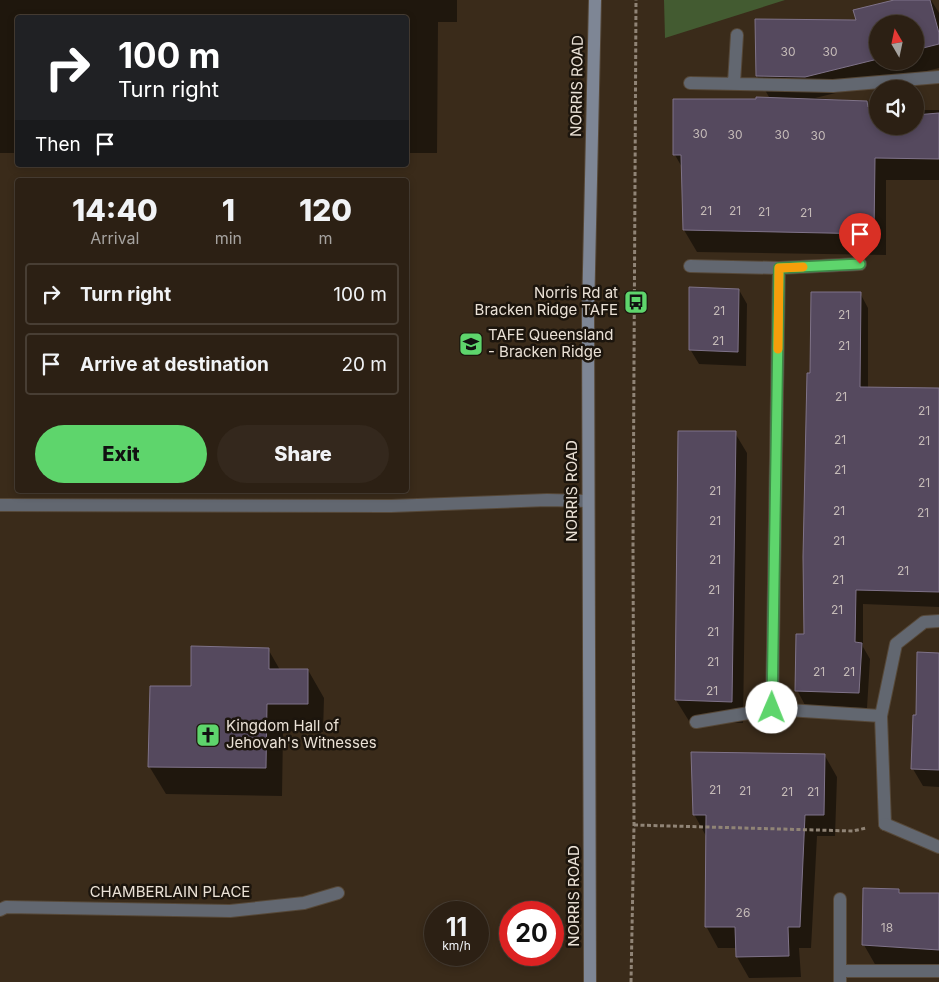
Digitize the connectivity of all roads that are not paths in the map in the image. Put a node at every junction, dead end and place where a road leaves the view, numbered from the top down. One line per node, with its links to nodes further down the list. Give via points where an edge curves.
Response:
1 (595, 0): 9 (main road, NORRIS ROAD, via 588,314)
2 (737, 35): 5 (street)
3 (939, 77): 5 (street, via 833,86)
4 (690, 83): 5 (street)
5 (734, 83)
6 (860, 264): 8 (street)
7 (690, 266): 8 (street)
8 (779, 268): 12 (street)
9 (588, 501): 10 (street, via 392,506); 21 (main road, NORRIS ROAD)
10 (0, 505)
11 (939, 621): 13 (street, via 924,622 896,644)
12 (772, 708): 13 (street); 14 (street)
13 (881, 716): 15 (street, via 885,824)
14 (696, 722)
15 (939, 847)
16 (338, 893): 18 (street, CHAMBERLAIN PLACE, via 304,903 230,911 6,907)
17 (840, 899): 20 (street)
18 (0, 910)
19 (939, 972): 20 (street)
20 (840, 977)
21 (590, 982)

